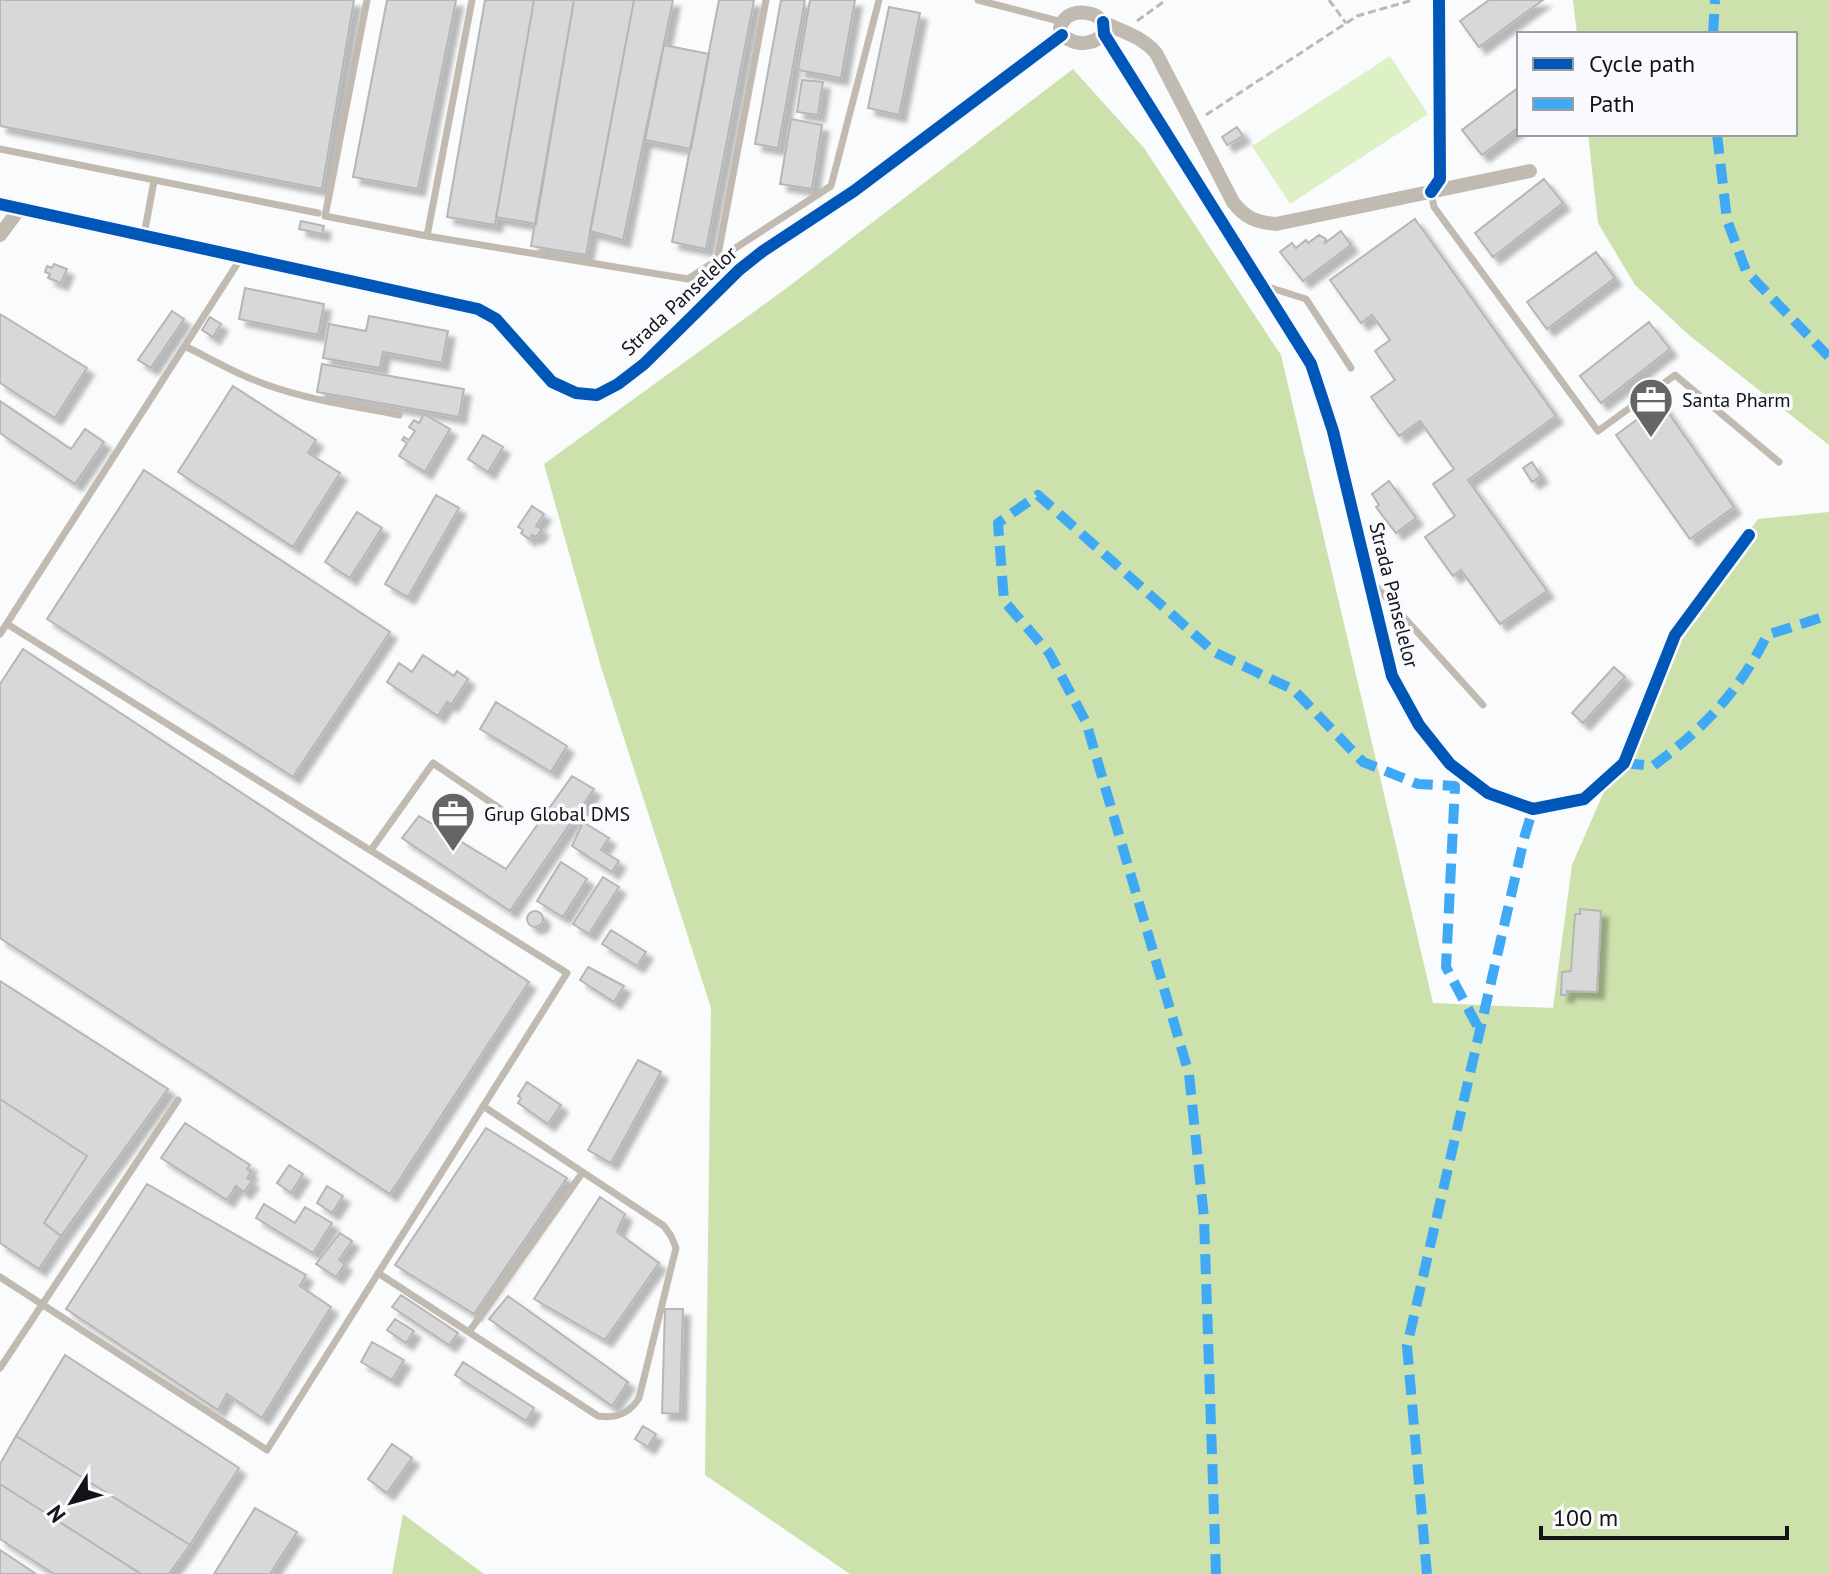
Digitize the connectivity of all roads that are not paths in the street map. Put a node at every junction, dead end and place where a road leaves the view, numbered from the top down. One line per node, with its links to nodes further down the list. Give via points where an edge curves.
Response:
1 (367, 0): 19 (lane, via 325,216)
2 (472, 0): 19 (lane)
3 (766, 0): 21 (lane)
4 (879, 0): 21 (lane, via 831,186)
5 (978, 0): 7 (lane)
6 (1439, 0): 13 (street, via 1440,179)
7 (1000, 2): 9 (lane)
8 (1104, 28): 9 (street, via 1095,41 1082,44); 9 (street, via 1092,14 1074,13); 13 (street, via 1147,42 1156,53 1233,202 1251,220 1276,224); 22 (street, Strada Panselelor)
9 (1062, 29): 20 (street, Strada Panselelor, via 854,191 763,251 644,364 597,395 552,382 496,319 478,309)
10 (0, 149): 12 (lane)
11 (1530, 171): 13 (street)
12 (154, 181): 16 (lane); 18 (lane)
13 (1431, 192): 26 (lane, via 1434,207 1598,431 1675,375)
14 (0, 204): 15 (street, Strada Panselelor)
15 (20, 208): 17 (street); 18 (street, Strada Panselelor)
16 (318, 213)
17 (0, 235)
18 (144, 235): 20 (street, Strada Panselelor)
19 (427, 236): 21 (lane, via 688,279)
20 (242, 257): 23 (lane)
21 (717, 260)
22 (1262, 285): 24 (lane, via 1306,299); 28 (street, Strada Panselelor, via 1311,364 1333,431)
23 (185, 346): 25 (lane, via 274,387); 29 (lane)
24 (1351, 368)
25 (399, 415)
26 (1779, 462)
27 (1749, 535): 28 (street, Strada Panselelor, via 1675,635 1624,763 1584,799 1533,809 1488,793 1450,764 1419,725 1392,676)
28 (1367, 577): 31 (lane)
29 (7, 624): 30 (lane); 33 (lane)
30 (0, 634)
31 (1483, 705)
32 (502, 810): 33 (lane, via 433,763)
33 (371, 850): 35 (lane, via 567,973)
34 (178, 1100): 39 (lane)
35 (483, 1106): 36 (lane); 37 (lane)
36 (583, 1172): 40 (lane); 40 (lane, via 664,1226 676,1248 635,1404 616,1417 598,1416)
37 (378, 1273): 39 (lane, via 267,1450); 40 (lane)
38 (0, 1277): 39 (lane)
39 (42, 1304): 41 (lane)
40 (469, 1332)
41 (0, 1368)

